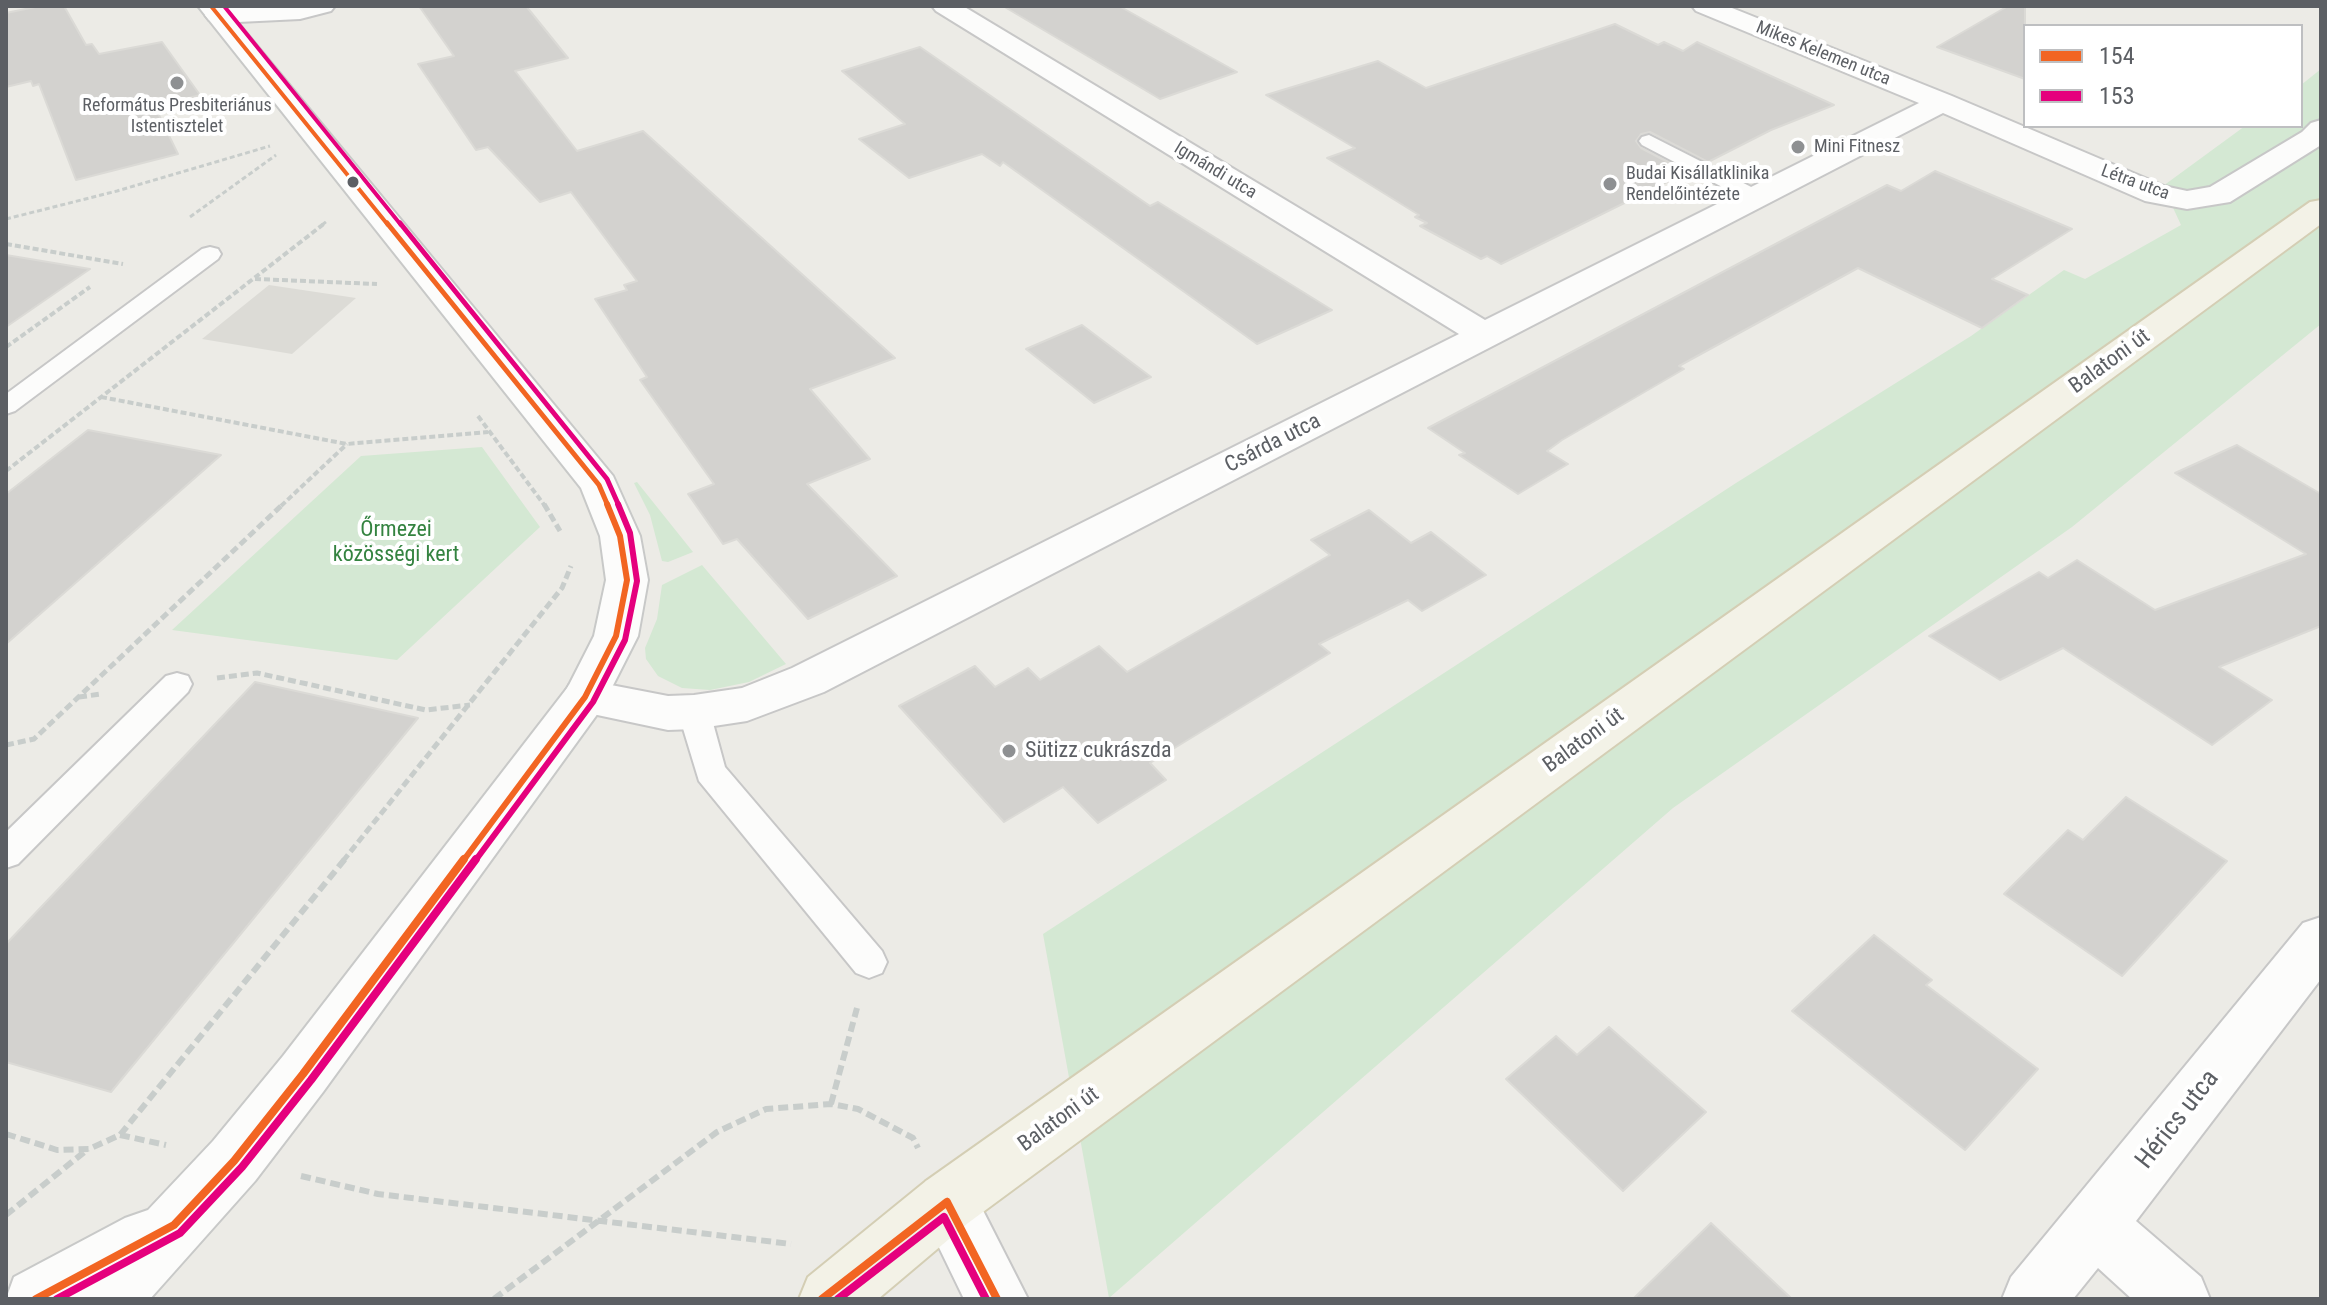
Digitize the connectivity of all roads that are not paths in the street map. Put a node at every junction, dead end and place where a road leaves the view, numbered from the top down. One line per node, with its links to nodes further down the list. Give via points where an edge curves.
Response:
1 (945, 6): 11 (street, Igmándi utca)
2 (1705, 6): 5 (street, Mikes Kelemen utca)
3 (311, 9): 4 (street)
4 (223, 21): 14 (street, via 599,485 620,536 627,580 616,636)
5 (1942, 102): 6 (street, Létra utca, via 2156,194 2187,200 2219,195); 8 (street, Csárda utca)
6 (2321, 129)
7 (1649, 141): 8 (lane)
8 (1756, 197): 11 (street, Csárda utca)
9 (2321, 209): 19 (main road, Balatoni út)
10 (210, 254): 12 (lane)
11 (1485, 335): 15 (street, Csárda utca, via 867,652 747,704)
12 (6, 406)
13 (177, 684): 16 (lane)
14 (585, 697): 15 (street, Csárda utca, via 668,713); 20 (street, via 313,1062 234,1161)
15 (694, 712): 18 (lane, via 710,772)
16 (6, 854)
17 (2321, 939): 21 (street, Hérics utca)
18 (869, 962)
19 (947, 1202): 22 (main road, Balatoni út); 25 (street)
20 (174, 1225): 23 (street); 24 (street)
21 (2095, 1225): 26 (street, Hérics utca); 27 (street)
22 (834, 1292)
23 (36, 1299)
24 (108, 1299)
25 (997, 1299)
26 (2033, 1299)
27 (2179, 1299)

